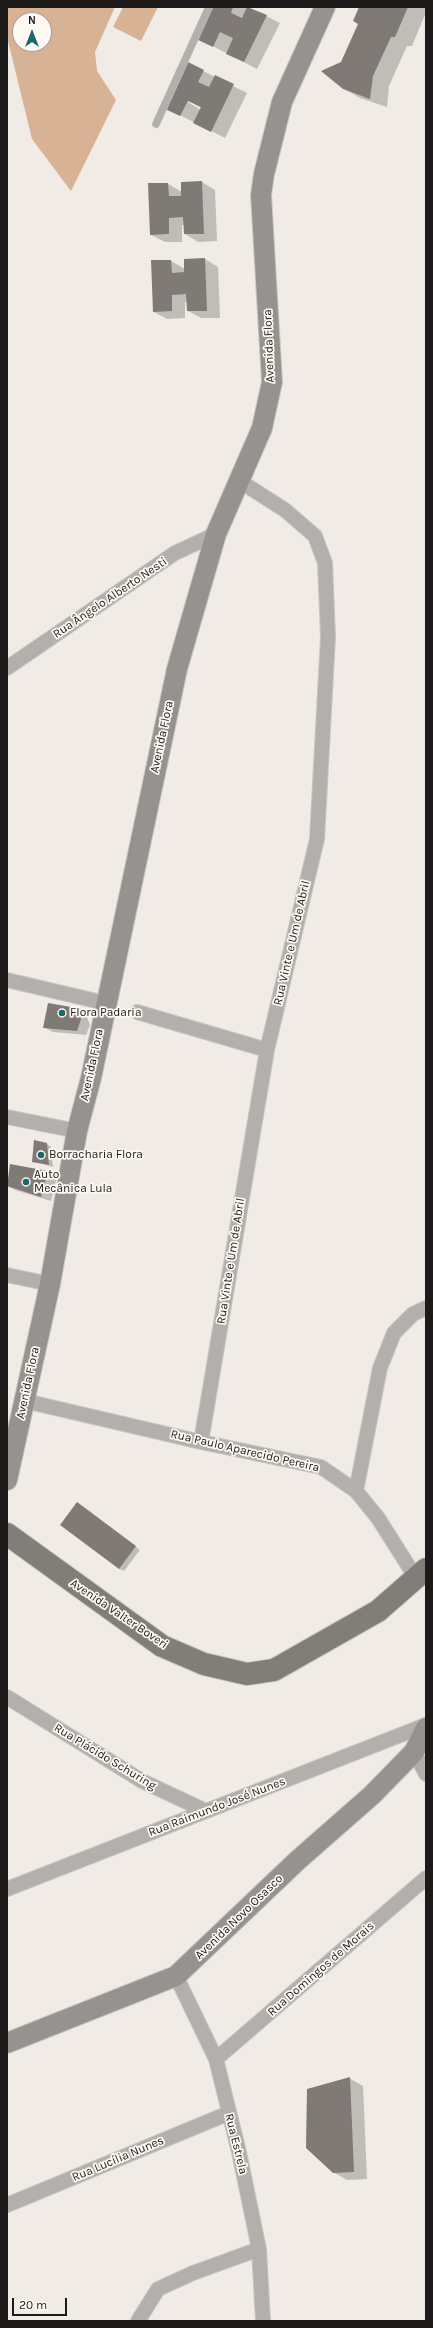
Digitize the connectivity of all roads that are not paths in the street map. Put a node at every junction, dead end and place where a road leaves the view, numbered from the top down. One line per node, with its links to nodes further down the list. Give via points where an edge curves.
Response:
1 (209, 7): 3 (lane)
2 (325, 7): 4 (main road, Avenida Flora, via 282,102 264,174 261,195 272,382 262,428)
3 (156, 124)
4 (238, 480): 5 (main road, Avenida Flora); 10 (street, Rua Vinte e Um de Abril, via 285,510 316,536 325,562 328,637 317,840)
5 (216, 534): 6 (street, Rua Ângelo Alberto Nesti, via 175,553); 8 (main road, Avenida Flora, via 177,669)
6 (7, 668)
7 (7, 980): 8 (street)
8 (105, 1003): 12 (main road, Avenida Flora, via 91,1078)
9 (137, 1012): 10 (street)
10 (267, 1050): 17 (street, Rua Vinte e Um de Abril)
11 (7, 1117): 12 (street)
12 (77, 1131): 14 (main road, Avenida Flora)
13 (7, 1275): 14 (street)
14 (50, 1284): 16 (main road, Avenida Flora)
15 (426, 1308): 19 (street, via 413,1314 394,1332 380,1368)
16 (25, 1401): 17 (street, Rua Paulo Aparecido Pereira); 18 (main road, Avenida Flora)
17 (201, 1442): 19 (street, Rua Paulo Aparecido Pereira, via 321,1467)
18 (7, 1480)
19 (356, 1491): 21 (street, Rua Paulo Aparecido Pereira)
20 (7, 1534): 21 (main road, Avenida Valter Boveri, via 162,1646 204,1664 247,1674 274,1670 378,1611)
21 (421, 1574)
22 (7, 1697): 27 (street, Rua Plácido Schuring, via 142,1782)
23 (426, 1725): 27 (street, Rua Raimundo José Nunes)
24 (426, 1728): 25 (main road, Avenida Novo Osasco)
25 (414, 1752): 26 (street); 30 (main road, Avenida Novo Osasco, via 372,1795 298,1860)
26 (426, 1774)
27 (206, 1811): 29 (street, Rua Raimundo José Nunes)
28 (426, 1878): 32 (street, Rua Domingos de Morais)
29 (7, 1889)
30 (176, 1976): 31 (main road, Avenida Novo Osasco); 32 (street, Rua Estrela)
31 (7, 2043)
32 (216, 2059): 33 (street, Rua Estrela)
33 (229, 2113): 34 (street, Rua Lucília Nunes); 35 (street, Rua Estrela)
34 (7, 2205)
35 (259, 2249): 36 (street, via 193,2273 158,2290); 37 (street, Rua Estrela)
36 (138, 2321)
37 (263, 2321)

